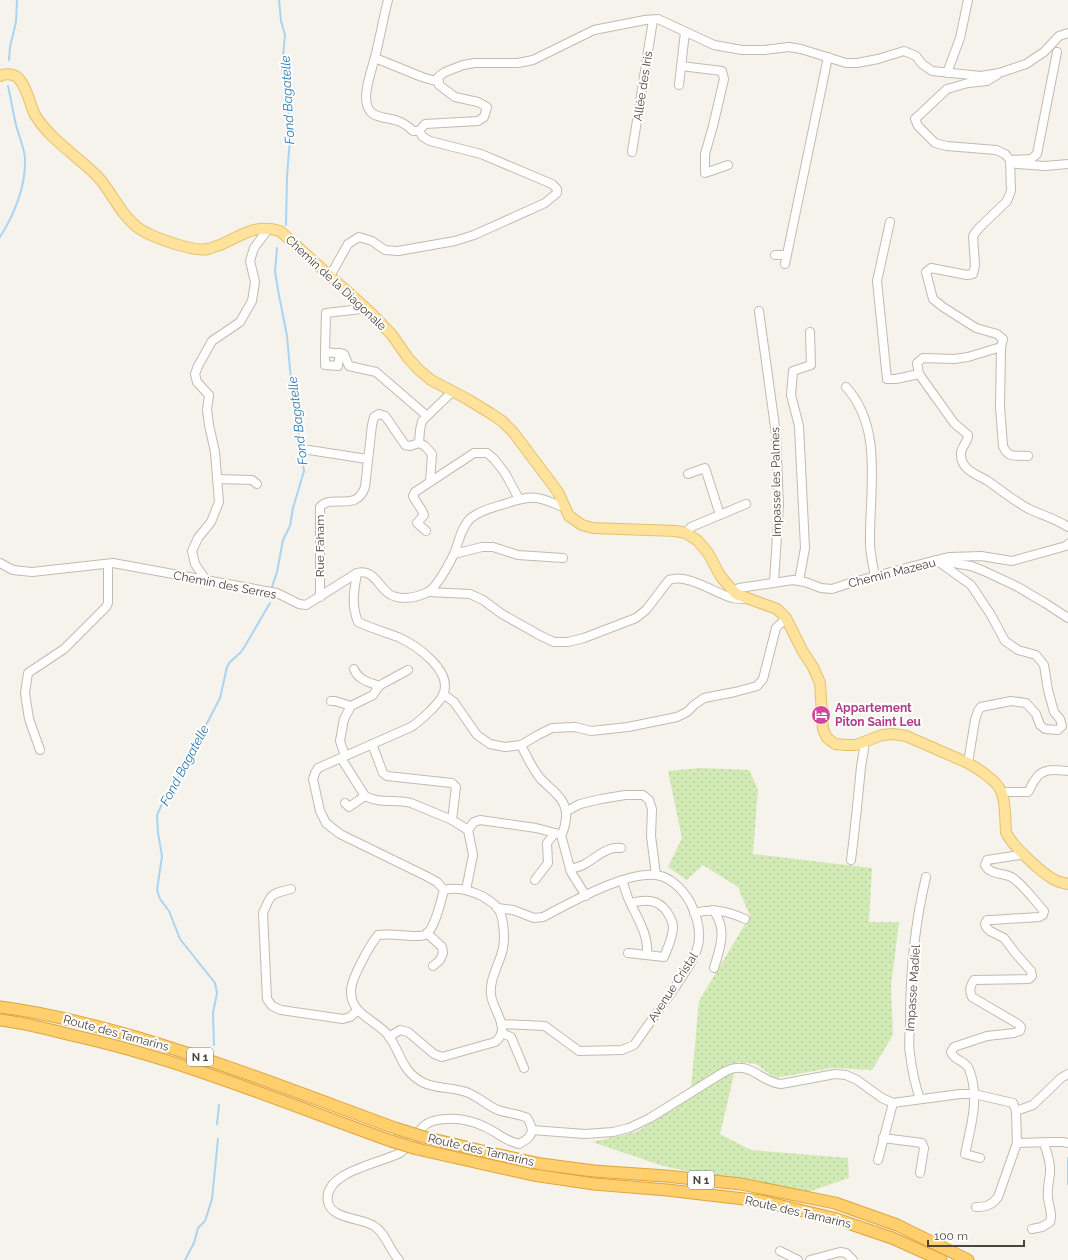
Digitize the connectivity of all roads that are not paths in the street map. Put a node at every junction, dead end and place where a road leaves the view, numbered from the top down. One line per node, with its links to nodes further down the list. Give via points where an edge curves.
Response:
1 (388, 0): 8 (street)
2 (968, 0): 10 (street, via 960,38)
3 (653, 20): 4 (street); 13 (street, via 594,30 534,60 463,65 441,74 438,77); 16 (street, Allée des Iris)
4 (685, 32): 7 (street, via 714,45 735,49 764,50 789,47); 9 (street)
5 (1068, 33): 11 (street, via 1059,36 1044,52 1026,64)
6 (1057, 52): 17 (street, via 1037,154 1031,159)
7 (828, 57): 10 (street, via 846,63 857,63 904,50 916,56 932,71); 22 (street)
8 (375, 58): 13 (street); 15 (street, via 366,90 369,110 375,116 402,122 414,131)
9 (681, 66): 14 (street); 19 (street, via 722,71 724,79 705,154 705,173)
10 (947, 73): 11 (street, via 981,76)
11 (999, 73): 17 (street, via 988,81 947,89 915,119 918,126 935,143 996,150 1005,154)
12 (0, 76): 21 (main road, via 10,74 18,77 35,115 45,128 98,177 137,227 196,250 209,249 246,232)
13 (439, 82): 15 (street, via 439,85 455,96 487,106 484,117 478,120 425,124)
14 (679, 85)
15 (419, 131): 25 (street, via 430,142 481,154 552,184 557,193 545,203 455,241 398,251 385,250 372,241 359,237 348,244)
16 (632, 152)
17 (1010, 162): 18 (street, via 1045,166); 29 (street, via 1011,191 1007,201 973,236 973,274 931,268 926,272 934,299 942,307 976,328 1003,338)
18 (1068, 164)
19 (728, 165)
20 (890, 222): 32 (street, via 877,281 887,379)
21 (269, 228): 25 (main road, Chemin de la Diagonale, via 280,232); 41 (street, via 254,248 250,261 255,282 252,301 240,322 212,341 195,374 197,382 209,395 207,410)
22 (786, 254): 23 (street); 24 (street)
23 (775, 255)
24 (785, 264)
25 (330, 276): 26 (main road, Chemin de la Diagonale)
26 (364, 307): 30 (street, via 326,312); 34 (main road, Chemin de la Diagonale, via 392,335 419,370 431,380)
27 (759, 311): 61 (street, Impasse les Palmes, via 776,434 779,505)
28 (810, 332): 60 (street, via 811,365 792,371 791,395 799,426 805,548)
29 (1001, 347): 32 (street, via 954,359 923,358 917,363); 38 (street, via 1000,407 1003,446 1008,455)
30 (325, 352): 31 (street); 31 (street, via 324,365 338,366)
31 (340, 353): 35 (street, via 344,354 349,366 376,372)
32 (918, 374): 48 (street, via 954,423 968,435 961,455 965,466 1010,498 1057,519)
33 (846, 387): 58 (street, via 855,396 868,426 871,443 870,544)
34 (453, 391): 35 (street); 46 (main road, Chemin de la Diagonale, via 490,413 513,432 558,492)
35 (427, 416): 36 (street, via 422,421)
36 (419, 443): 39 (street, Rue Faham, via 410,446 405,444 385,416 379,414 374,417); 42 (street, via 432,454)
37 (309, 450): 39 (street)
38 (1028, 456)
39 (367, 459): 64 (street, Rue Faham, via 363,493 349,502 323,504 320,507)
40 (688, 474): 47 (street, via 705,468)
41 (217, 479): 43 (street, via 252,480); 59 (street, via 219,502 211,522 198,538 192,551 195,564)
42 (430, 482): 44 (street, via 474,453 487,453 505,473); 49 (street, via 414,492 413,496 424,515 417,523)
43 (257, 484)
44 (519, 499): 46 (street, via 536,498); 52 (street, via 483,511 471,518 465,524)
45 (746, 504): 47 (street)
46 (563, 505): 50 (main road, Chemin de la Diagonale, via 575,521 593,528)
47 (720, 515): 50 (street, via 692,527)
48 (1068, 527)
49 (426, 531)
50 (686, 533): 62 (main road, via 703,547 720,577)
51 (1068, 544): 54 (street, via 1012,561 967,555)
52 (454, 554): 53 (street, via 493,547 518,555); 63 (street)
53 (563, 558)
54 (936, 560): 58 (street, Chemin Mazeau); 67 (street, Chemin Mazeau, via 984,571 1025,591); 79 (street, via 971,585 1005,640 1018,650 1036,655 1044,665 1054,712 1062,726 1058,730 1045,729 1026,703 1011,701 982,707 975,720)
55 (0, 563): 56 (street, Chemin des Serres, via 13,570 32,572)
56 (108, 564): 59 (street, Chemin des Serres); 77 (street, via 106,607 64,649 28,673 25,693 29,719)
57 (357, 573): 63 (street, via 370,574 388,594 397,597 408,598); 64 (street, Chemin des Serres); 71 (street, via 354,611 358,622 420,649 438,668 444,680)
58 (875, 576): 60 (street, Chemin Mazeau, via 832,589)
59 (206, 580): 64 (street, Chemin des Serres, via 277,593 299,604 306,605)
60 (799, 581): 61 (street, Chemin Mazeau)
61 (774, 582): 62 (street, Chemin Mazeau)
62 (733, 591): 65 (main road)
63 (428, 592): 65 (street, via 470,594 554,642 584,638 636,618 646,610 669,580 673,579 697,583 732,598)
64 (320, 597)
65 (752, 600): 66 (main road, via 777,609)
66 (786, 618): 74 (main road, via 820,683 823,729 827,738 835,744 856,745); 76 (street, via 776,628 763,679 757,686 704,698 677,717 591,731 552,728)
67 (1068, 618)
68 (354, 669): 70 (street, via 360,678)
69 (408, 670): 70 (street)
70 (379, 686): 73 (street, via 373,694)
71 (443, 694): 75 (street, via 420,721); 76 (street, via 454,702 477,735 490,744 505,747)
72 (331, 701): 73 (street)
73 (351, 706): 78 (street, via 344,719 340,741)
74 (864, 742): 79 (main road, via 882,735 906,736); 90 (street)
75 (372, 744): 78 (street); 85 (street, via 383,773 387,776 452,783 456,787)
76 (521, 745): 84 (street, via 533,769 562,800)
77 (40, 750)
78 (343, 757): 82 (street); 98 (street, via 318,768 313,779 320,811 326,823 340,834 437,882)
79 (968, 763): 81 (main road, via 986,775)
80 (1068, 771): 81 (street, via 1040,773 1028,792)
81 (1002, 792): 89 (main road, via 1006,832)
82 (365, 796): 83 (street, via 349,807); 85 (street, via 375,800 405,802)
83 (345, 803)
84 (567, 811): 87 (street, via 565,829); 92 (street, via 580,804 601,799 643,795 649,800 652,809 651,836)
85 (452, 820): 86 (street)
86 (468, 830): 87 (street, via 474,822 480,820 536,828); 99 (street, via 473,855)
87 (558, 834): 91 (street); 94 (street, via 547,843 548,863)
88 (621, 848): 91 (street, via 605,851 583,865)
89 (1022, 853): 96 (main road, via 1052,879); 119 (street, via 1020,856 987,860 985,865 996,873 1012,877 1044,911 1039,917 987,920 985,924 990,931 1004,938 1031,971 1032,976 1029,979 974,980 970,985 972,997 1021,1028 1014,1033 987,1036 952,1049 952,1055 965,1063 969,1069)
90 (851, 860)
91 (570, 869): 100 (street)
92 (656, 875): 95 (street); 104 (street, Avenue Cristal, via 679,886)
93 (926, 877): 120 (street, Impasse Madiel, via 914,951 910,1004 910,1053)
94 (535, 880)
95 (622, 880): 100 (street); 101 (street)
96 (1068, 884)
97 (291, 889): 112 (street, via 275,893 268,900 263,913 268,999 272,1006 281,1010 343,1019)
98 (444, 890): 99 (street); 106 (street, via 438,912)
99 (466, 890): 102 (street, via 486,899)
100 (586, 896): 102 (street, via 543,917 534,918)
101 (631, 903): 108 (street, via 643,928); 108 (street, via 646,900 658,903 665,909 673,924 664,957)
102 (497, 908): 114 (street, via 504,934 503,949 491,986 491,997)
103 (713, 910): 104 (street); 105 (street); 110 (street, via 719,917 722,930)
104 (694, 913): 114 (street, Avenue Cristal, via 697,922 697,949 690,964 634,1045 622,1050 579,1051 545,1026)
105 (745, 919)
106 (427, 933): 109 (street, via 442,946 444,953); 112 (street, via 417,936 378,935 353,979 350,991)
107 (628, 954): 108 (street)
108 (647, 955)
109 (433, 966)
110 (714, 968)
111 (0, 1007): 124 (highway, Route des Tamarins / N 1, bridge, via 97,1026 182,1051 395,1128)
112 (358, 1010): 116 (street)
113 (0, 1020): 139 (highway, Route des Tamarins / N 1, bridge, via 98,1041 177,1063 417,1149 534,1175 594,1184 761,1201 833,1218 892,1238)
114 (501, 1024): 115 (street)
115 (502, 1033): 116 (street, via 495,1042 442,1057 434,1054 408,1032 400,1030); 117 (street, via 511,1037)
116 (389, 1037): 123 (street, via 412,1076 433,1086 465,1091 497,1110 527,1118)
117 (524, 1068)
118 (1068, 1074): 122 (street, via 1033,1104)
119 (974, 1094): 120 (street); 122 (street, via 1013,1103); 129 (street, via 975,1107 965,1154)
120 (920, 1100): 121 (street)
121 (892, 1104): 123 (street, via 846,1075 835,1074 773,1084 756,1072 736,1068 724,1072 650,1118 629,1128 586,1134); 125 (street)
122 (1016, 1111): 127 (street)
123 (532, 1130): 124 (street, via 529,1138 519,1144 509,1142 485,1127 466,1120 447,1119 426,1124)
124 (422, 1134): 135 (street, via 402,1152 349,1172 336,1181 328,1192 327,1202 330,1208 336,1213 374,1225); 140 (highway, Route des Tamarins / N 1, via 541,1164 742,1184 835,1203 897,1225)
125 (883, 1138): 130 (street); 131 (street, via 922,1143 924,1148)
126 (1065, 1142): 128 (street)
127 (1017, 1143): 128 (street); 132 (street, via 998,1197 992,1204)
128 (1044, 1143): 133 (street, via 1050,1172 1048,1198 1052,1216 1050,1222)
129 (980, 1158)
130 (878, 1160)
131 (920, 1174)
132 (976, 1207)
133 (1032, 1229)
134 (780, 1251): 136 (street)
135 (399, 1260)
136 (798, 1260)
137 (810, 1260): 138 (street, via 840,1252)
138 (853, 1260)
139 (941, 1260)
140 (968, 1260)

